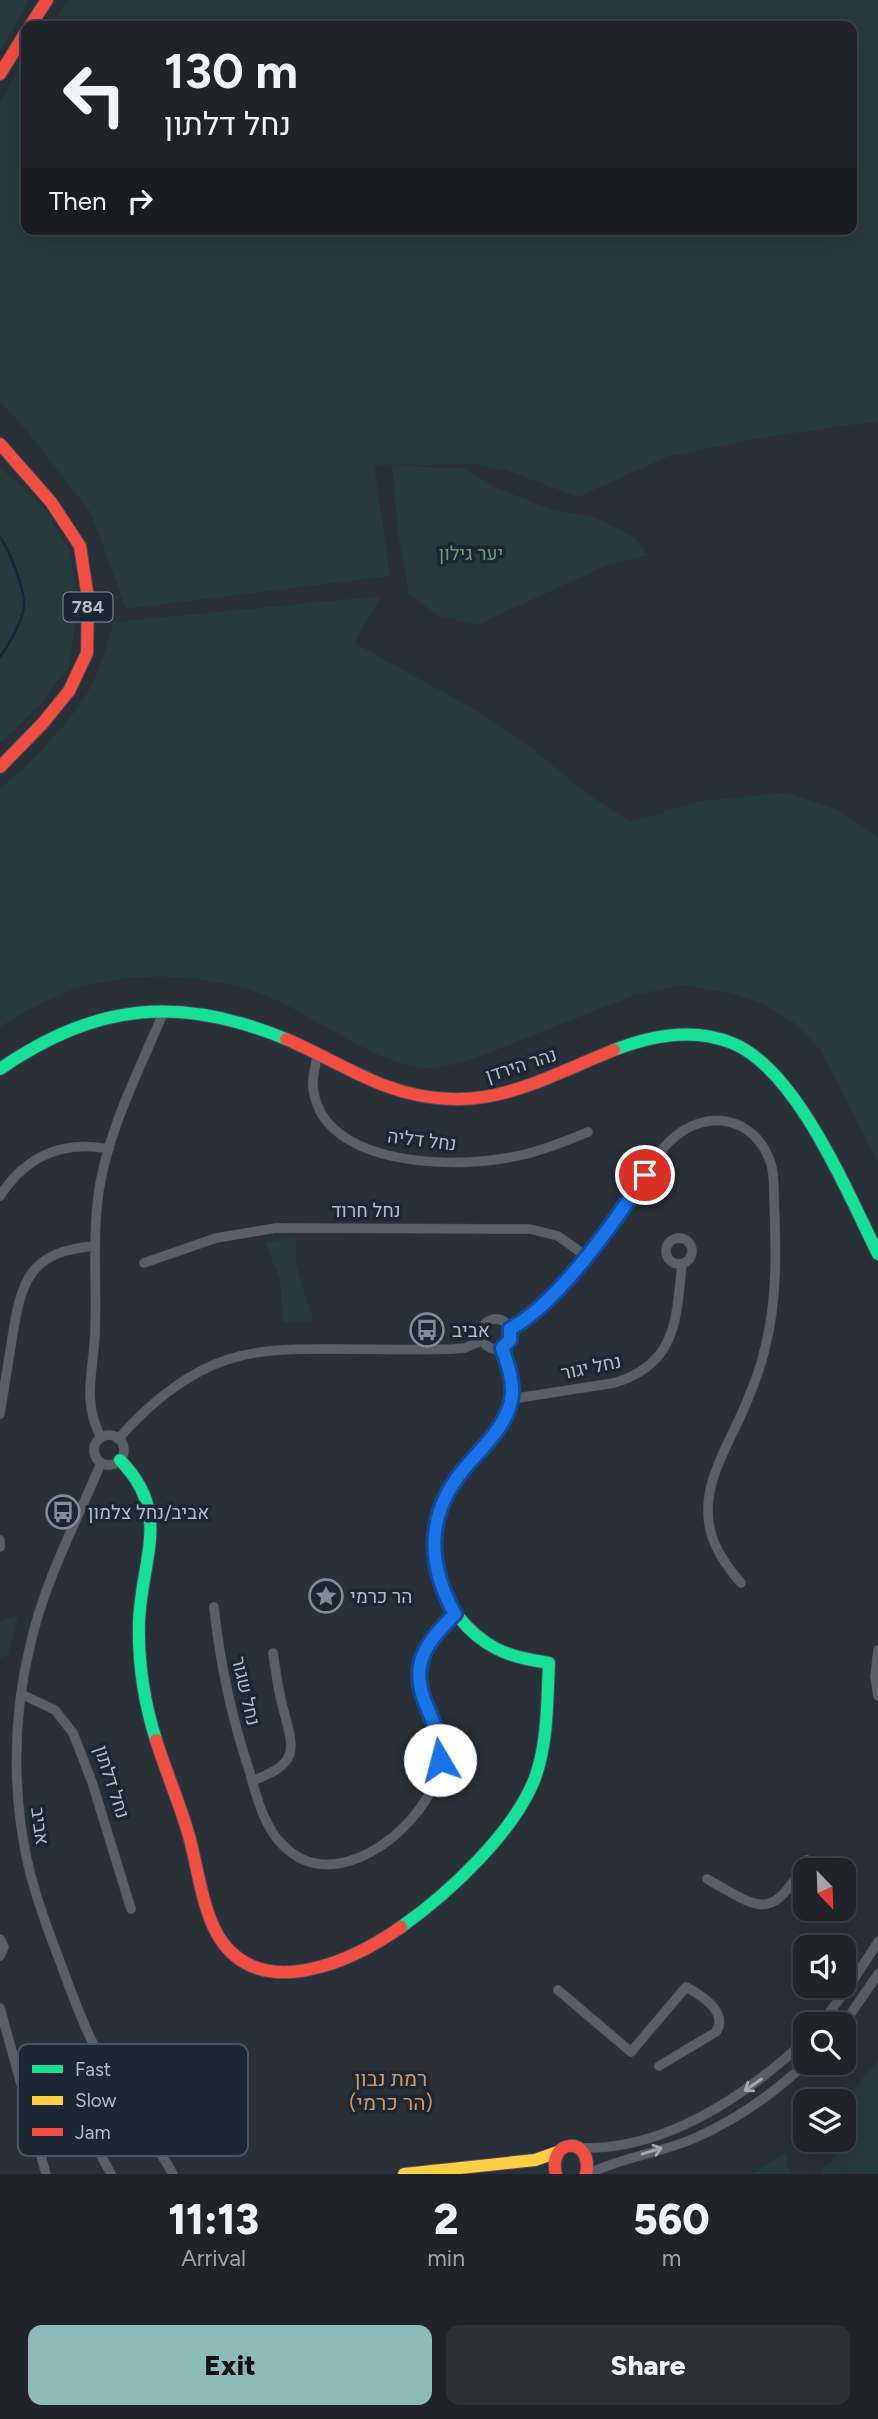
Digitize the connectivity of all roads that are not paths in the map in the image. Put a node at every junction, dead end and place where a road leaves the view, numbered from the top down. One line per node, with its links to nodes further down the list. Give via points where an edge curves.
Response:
1 (47, 0): 2 (street)
2 (33, 21)
3 (21, 40): 4 (street)
4 (0, 74)
5 (0, 444): 6 (street, 784, via 51,502 80,546 88,598 87,653 69,691)
6 (0, 767)
7 (164, 1010): 8 (street, נהר הירדן, via 222,1016 260,1027); 9 (street, נהר הירדן, via 98,1018 57,1033); 11 (street)
8 (317, 1055): 10 (street, נחל דליה, via 313,1086 322,1113 339,1133 365,1149 413,1159 481,1162 524,1155); 14 (street, נהר הירדן, via 390,1088 464,1100 518,1090 638,1040 700,1032 719,1037 757,1057 791,1095)
9 (0, 1069)
10 (588, 1132)
11 (109, 1149): 12 (street, via 76,1146 43,1156 16,1175); 13 (street, via 99,1192)
12 (0, 1196)
13 (95, 1246): 22 (street, via 53,1255 25,1283 17,1306); 23 (street, via 89,1399)
14 (878, 1254)
15 (586, 1255): 16 (street, נחל חרוד, via 558,1236 530,1228 300,1227 228,1235); 18 (street, via 544,1304); 29 (street, via 662,1151 685,1128 701,1121 732,1122 750,1133 765,1151 774,1181 772,1318 756,1380 719,1460 708,1503 717,1549)
16 (144, 1263)
17 (682, 1264): 21 (street, נחל יגור, via 673,1329 649,1366 614,1383)
18 (510, 1329): 19 (street, via 502,1321 491,1321 483,1329); 20 (street, via 510,1340)
19 (483, 1340): 20 (street, via 491,1348); 24 (street, via 452,1349 286,1349 229,1359 179,1383)
20 (502, 1348): 21 (street)
21 (511, 1399): 31 (street, via 498,1428 448,1491 437,1516 435,1567)
22 (0, 1414)
23 (101, 1438): 24 (street); 26 (street, via 94,1451)
24 (118, 1439): 25 (street, via 123,1449)
25 (120, 1460): 26 (street, via 112,1465); 31 (street, via 139,1482 150,1509 139,1631 150,1721 216,1929 231,1952 251,1967 275,1973 301,1972 377,1942 428,1906 495,1842 527,1800 540,1766 549,1663 494,1648)
26 (101, 1463): 34 (street, אביב, via 38,1616)
27 (0, 1540): 28 (street)
28 (0, 1547)
29 (741, 1583)
30 (214, 1607): 36 (street, נחל שגור, via 227,1689)
31 (455, 1614): 36 (street, נחל שגור, via 424,1650 419,1669 421,1691 439,1740 436,1780 421,1806 380,1846 345,1863 304,1860 270,1828)
32 (878, 1650): 35 (street)
33 (273, 1653): 36 (street, נחל שגור, via 292,1749 282,1766)
34 (21, 1694): 39 (street, נחל דלתון, via 55,1710 73,1732); 48 (street, אביב, via 19,1811 30,1873)
35 (878, 1696)
36 (252, 1781)
37 (707, 1879): 38 (street, via 755,1904 776,1901)
38 (793, 1882)
39 (131, 1909)
40 (0, 1939): 42 (street, via 4,1947)
41 (878, 1942): 46 (street)
42 (0, 1956)
43 (878, 1973): 47 (street)
44 (558, 1990): 50 (street, via 631,2052 686,1987 707,1999 720,2021 719,2028)
45 (0, 2008): 51 (street)
46 (830, 2012)
47 (852, 2012)
48 (94, 2044)
49 (793, 2052): 53 (street, one-way to 53, via 750,2087 686,2123 616,2147)
50 (659, 2066)
51 (18, 2073)
52 (793, 2074): 63 (street, one-way to 52, via 694,2139 760,2101)
53 (579, 2148): 54 (street); 63 (street, via 589,2161)
54 (558, 2151): 61 (street, via 535,2160); 62 (street, via 553,2160)
55 (41, 2156): 58 (street)
56 (101, 2156): 59 (street)
57 (161, 2156): 60 (street, אביב)
58 (46, 2174)
59 (111, 2174)
60 (173, 2174)
61 (404, 2174)
62 (556, 2174)
63 (587, 2174)

